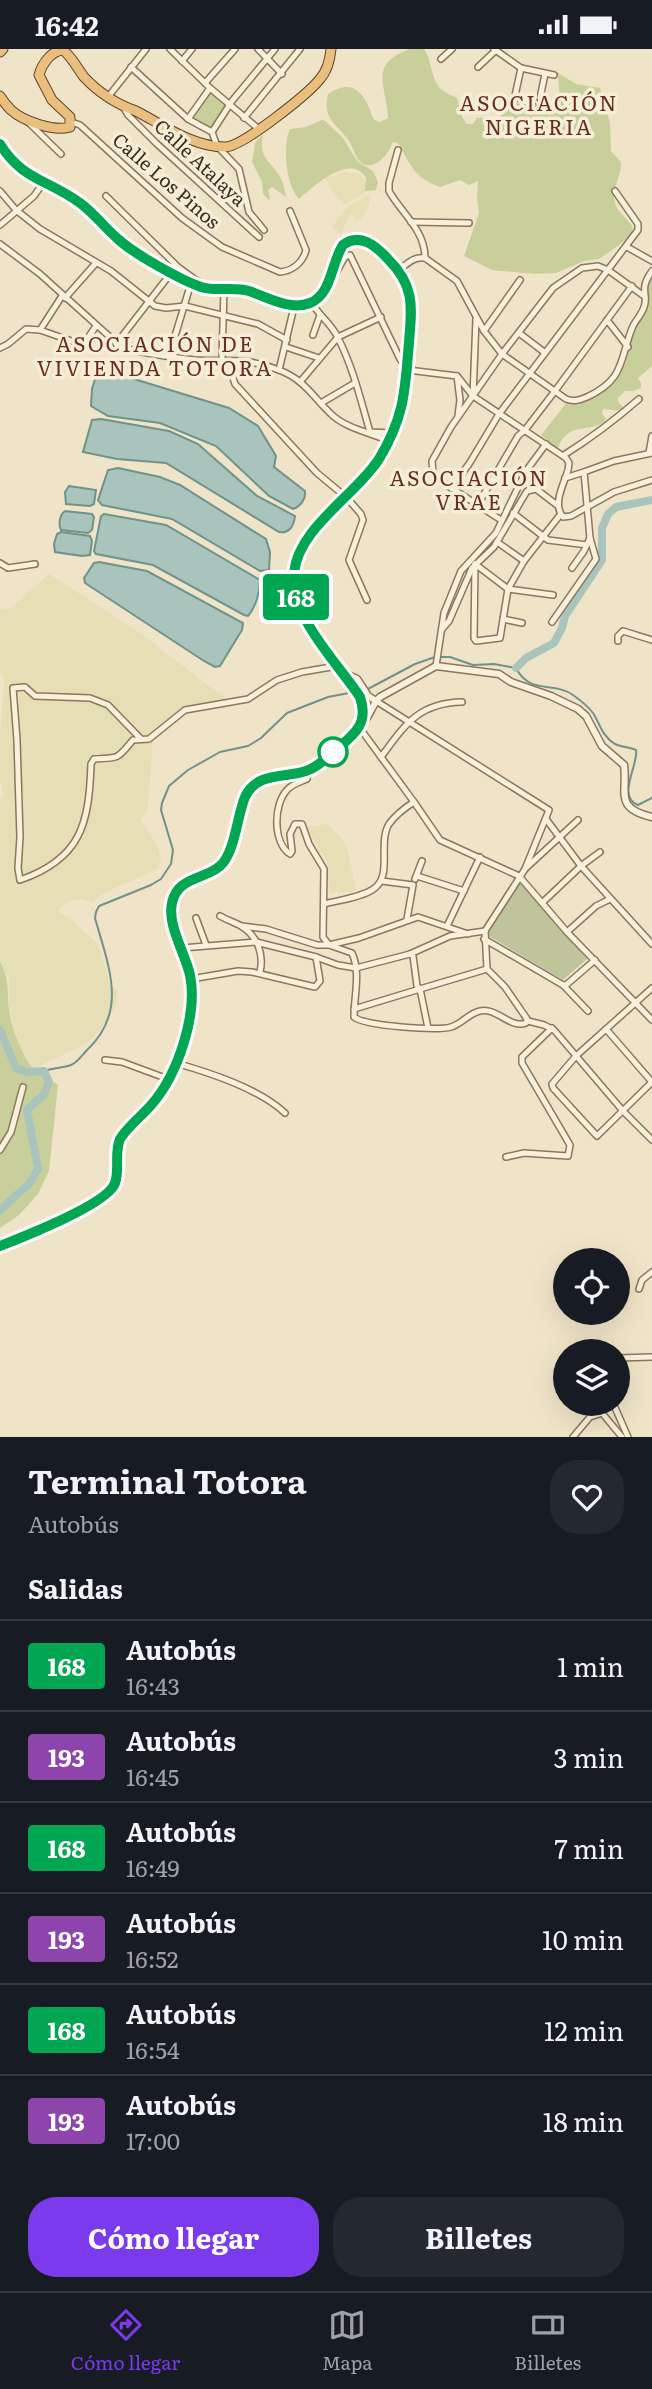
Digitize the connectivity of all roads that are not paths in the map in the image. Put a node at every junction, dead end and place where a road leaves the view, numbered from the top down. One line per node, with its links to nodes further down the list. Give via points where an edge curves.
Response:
1 (146, 49): 15 (street)
2 (170, 49): 14 (street)
3 (192, 49): 14 (street)
4 (235, 49): 21 (street)
5 (258, 49): 12 (street)
6 (275, 49): 12 (street)
7 (300, 49): 18 (street)
8 (331, 49): 32 (highway, via 320,80)
9 (452, 49): 13 (street)
10 (56, 50): 23 (highway, via 67,53); 31 (highway, via 40,75 52,100)
11 (495, 50): 16 (street); 17 (street)
12 (268, 58): 18 (street); 25 (street)
13 (441, 59)
14 (182, 61): 21 (street)
15 (131, 67): 23 (street); 29 (street)
16 (478, 67)
17 (521, 68): 19 (street); 26 (street, via 515,96)
18 (282, 74): 30 (street)
19 (545, 74): 20 (street); 24 (street)
20 (554, 75)
21 (207, 86): 25 (street); 29 (street)
22 (0, 96): 28 (highway)
23 (108, 97): 27 (highway)
24 (540, 98)
25 (230, 105): 30 (street); 33 (street)
26 (533, 106)
27 (124, 108): 35 (highway, via 202,144); 45 (street, Calle Atalaya)
28 (21, 116): 31 (highway, via 62,129); 37 (street)
29 (188, 118): 33 (street)
30 (244, 118): 32 (street)
31 (71, 122): 44 (street, Calle Los Pinos, via 222,247 280,272 290,270 305,255)
32 (260, 129): 35 (highway, via 233,146)
33 (212, 132): 35 (street)
34 (0, 144): 38 (highway, via 20,168)
35 (217, 146): 42 (street, via 239,169)
36 (398, 150): 46 (street, via 389,191)
37 (61, 154)
38 (43, 183): 43 (street); 59 (highway, via 78,202 121,242)
39 (0, 191): 43 (street)
40 (615, 191): 52 (street, via 639,227)
41 (106, 196): 64 (street)
42 (246, 202): 45 (street); 49 (street)
43 (16, 210): 48 (street); 55 (street)
44 (289, 211)
45 (234, 215): 50 (street, Calle Atalaya)
46 (411, 222): 47 (street); 53 (street, via 421,234)
47 (469, 223)
48 (0, 225)
49 (264, 230)
50 (259, 237)
51 (0, 244): 67 (street)
52 (627, 247): 54 (street); 57 (street)
53 (425, 258): 56 (street, via 416,258); 75 (street, via 457,281)
54 (652, 261)
55 (96, 263): 67 (street); 68 (street)
56 (399, 270): 60 (highway, via 373,245 355,240 338,252); 93 (highway, via 411,300)
57 (608, 270): 63 (street); 80 (street, via 590,266 553,288); 87 (street)
58 (652, 271): 66 (street)
59 (171, 273): 62 (highway); 68 (street)
60 (332, 276): 69 (highway); 74 (street, via 350,255)
61 (520, 279): 79 (street)
62 (191, 283): 64 (highway); 70 (street)
63 (632, 286): 66 (street); 76 (street)
64 (205, 288): 65 (highway)
65 (224, 289): 71 (highway, via 244,290); 73 (street)
66 (644, 296): 85 (street, via 645,306 633,325)
67 (63, 297): 77 (street); 78 (street)
68 (149, 302): 70 (street, via 166,308); 84 (street)
69 (312, 303): 71 (highway); 72 (street)
70 (185, 306): 73 (street); 89 (street)
71 (294, 307): 83 (street)
72 (320, 315): 81 (street); 82 (street)
73 (223, 317): 83 (street, via 258,324); 91 (street)
74 (381, 317): 82 (street); 93 (street)
75 (476, 317): 79 (street); 100 (street)
76 (607, 320): 85 (street); 99 (street)
77 (96, 326): 78 (street, via 81,345); 84 (street)
78 (40, 330): 86 (street, via 26,329)
79 (484, 331): 88 (street)
80 (519, 333): 87 (street); 88 (street)
81 (313, 335)
82 (338, 337): 90 (street); 98 (street)
83 (286, 343): 90 (street); 94 (street)
84 (116, 344): 89 (street)
85 (628, 347): 99 (street, via 617,373 602,389 572,401)
86 (0, 348)
87 (544, 352): 95 (street)
88 (502, 354): 95 (street); 100 (street)
89 (169, 356): 91 (street)
90 (319, 358): 97 (street)
91 (222, 359): 92 (street)
92 (236, 361): 94 (street); 111 (street, via 235,384)
93 (405, 363): 96 (street); 108 (highway, via 403,405)
94 (279, 370): 97 (street)
95 (529, 373): 99 (street); 103 (street)
96 (457, 376): 100 (street); 104 (street)
97 (300, 382): 102 (street)
98 (355, 383): 102 (street); 106 (street)
99 (555, 391): 105 (street)
100 (473, 396): 103 (street); 104 (street)
101 (639, 399): 113 (street)
102 (321, 403): 106 (street, via 342,422)
103 (499, 414): 105 (street); 117 (street)
104 (457, 418): 117 (street, via 432,465 437,479)
105 (525, 430): 110 (street); 121 (street)
106 (370, 432): 108 (street)
107 (652, 436): 112 (street)
108 (391, 437): 118 (highway, via 377,462)
109 (304, 442): 111 (street)
110 (545, 444): 113 (street); 124 (street)
111 (298, 451): 118 (street)
112 (651, 453): 114 (street)
113 (564, 455): 115 (street, via 569,463)
114 (584, 472): 115 (street); 120 (street)
115 (565, 478): 119 (street)
116 (652, 480): 120 (street)
117 (451, 488): 121 (street)
118 (346, 497): 135 (street, via 363,517 349,560); 143 (highway, via 302,548 294,577 303,615)
119 (557, 505): 122 (street, via 532,489); 123 (street)
120 (588, 505): 123 (street, via 567,518); 127 (street)
121 (477, 506): 124 (street)
122 (513, 513): 125 (street); 126 (street)
123 (560, 515): 125 (street)
124 (501, 520): 139 (street, via 496,533 461,571)
125 (543, 535): 127 (street, via 548,540); 128 (street)
126 (497, 542): 128 (street); 131 (street)
127 (588, 542): 132 (street); 138 (street, via 596,553 593,565)
128 (524, 561): 133 (street)
129 (0, 563): 130 (street, via 8,568)
130 (35, 563)
131 (475, 564): 133 (street); 136 (street, via 474,640 500,638); 139 (street)
132 (572, 568)
133 (508, 589): 134 (street); 136 (street)
134 (553, 595)
135 (367, 600)
136 (503, 619): 137 (street)
137 (522, 622)
138 (552, 622)
139 (440, 631): 142 (street)
140 (652, 640): 141 (street, via 623,631)
141 (618, 641)
142 (436, 666): 145 (street); 153 (street, via 499,674 578,709 602,746 624,765 622,795 632,810)
143 (339, 668): 144 (highway); 144 (street, via 362,684); 149 (street, via 277,680 248,699 185,710 150,738)
144 (364, 697): 145 (street); 148 (highway)
145 (376, 701): 147 (street); 148 (street)
146 (462, 702): 147 (street, via 434,706)
147 (408, 721): 150 (street); 154 (street, via 545,807 549,810)
148 (359, 727): 150 (street); 151 (highway, via 351,739)
149 (141, 739): 149 (street, via 108,705 90,698 35,696 25,687 13,688 20,880 46,870 71,850 87,810 91,761 119,757 133,740)
150 (381, 757): 152 (street)
151 (309, 770): 169 (street, via 307,779 283,796 277,827 288,854 292,852 291,828 299,823 305,829 324,869); 184 (highway, via 254,785 244,800 225,861 177,891 171,915)
152 (414, 802): 158 (street, via 438,838); 164 (street, via 389,824)
153 (652, 817)
154 (546, 819): 156 (street); 161 (street)
155 (578, 820): 156 (street)
156 (560, 839): 160 (street); 161 (street)
157 (600, 852): 160 (street)
158 (480, 857): 163 (street); 166 (street)
159 (422, 861): 162 (street)
160 (581, 866): 167 (street); 168 (street)
161 (525, 869): 163 (street)
162 (417, 876): 165 (street); 166 (street)
163 (519, 876): 168 (street); 175 (street)
164 (382, 881): 165 (street); 169 (street, via 367,892)
165 (413, 885): 172 (street)
166 (464, 891): 174 (street)
167 (610, 899): 176 (street); 181 (street)
168 (542, 903): 176 (street)
169 (324, 904): 183 (street, via 323,937)
170 (220, 916): 173 (street)
171 (197, 918): 182 (street)
172 (407, 919): 174 (street, via 418,917); 178 (street)
173 (242, 926): 180 (street); 183 (street)
174 (447, 926): 177 (street)
175 (485, 931): 177 (street); 179 (street)
176 (567, 932): 188 (street)
177 (468, 933): 186 (street)
178 (359, 938): 183 (street); 185 (street)
179 (484, 939): 190 (street); 193 (street)
180 (256, 942): 182 (street); 187 (street); 191 (street, via 262,956)
181 (652, 944)
182 (206, 945): 184 (street)
183 (329, 945): 185 (street)
184 (182, 948): 192 (highway)
185 (352, 953): 189 (street)
186 (410, 954): 189 (street); 195 (street)
187 (316, 957): 189 (street); 191 (street, via 320,981 315,987)
188 (595, 960): 193 (street); 196 (street)
189 (356, 968): 197 (street)
190 (486, 969): 195 (street); 200 (street)
191 (260, 972): 192 (street)
192 (191, 979): 206 (highway, via 190,1013)
193 (563, 985): 198 (street)
194 (652, 988): 196 (street)
195 (420, 989): 197 (street); 201 (street)
196 (636, 1002): 199 (street); 203 (street)
197 (354, 1009): 201 (street, via 358,1020)
198 (588, 1011)
199 (652, 1020)
200 (528, 1021): 201 (street, via 521,1025 480,1011 452,1027); 202 (street)
201 (428, 1028)
202 (552, 1028): 204 (street); 214 (street, via 522,1057 522,1063 571,1151 568,1156 524,1153)
203 (606, 1029): 204 (street); 208 (street)
204 (576, 1056): 210 (street); 210 (street, via 553,1082 553,1088 597,1136)
205 (105, 1060): 207 (street)
206 (176, 1063): 207 (highway); 211 (street, via 226,1079 271,1100)
207 (168, 1079): 215 (highway, via 120,1139 115,1183 106,1195 94,1205)
208 (652, 1082): 210 (street)
209 (23, 1087): 213 (street, via 11,1132)
210 (623, 1111): 212 (street)
211 (285, 1113)
212 (652, 1140)
213 (0, 1150)
214 (506, 1157)
215 (0, 1246)
216 (652, 1272): 217 (street)
217 (639, 1289)
218 (652, 1357): 219 (street)
219 (630, 1358)
220 (619, 1416): 223 (street)
221 (573, 1437): 222 (street, via 590,1417 602,1413)
222 (622, 1437)
223 (628, 1437)

